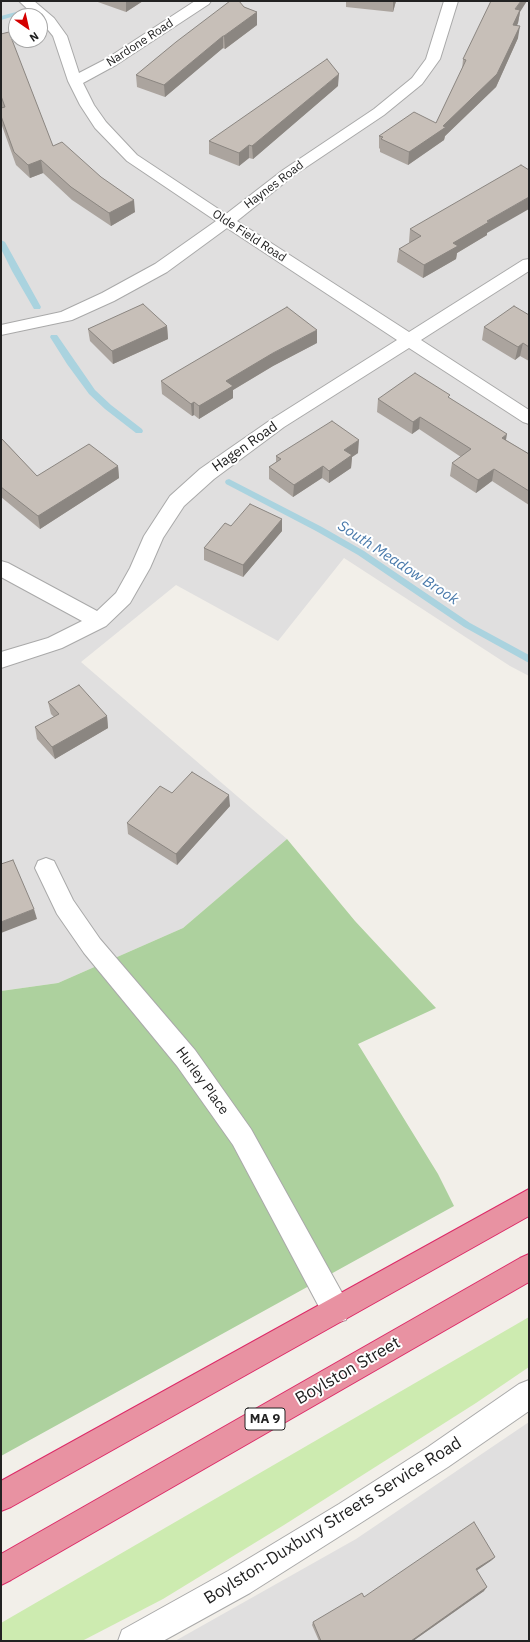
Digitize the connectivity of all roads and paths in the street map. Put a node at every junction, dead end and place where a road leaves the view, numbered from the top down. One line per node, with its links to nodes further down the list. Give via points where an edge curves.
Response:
1 (26, 1): 4 (street, Olde Field Road, via 49,21 60,36)
2 (204, 1): 4 (street, Nardone Road, via 111,62)
3 (450, 1): 5 (street, Haynes Road, via 433,59 417,82 379,112 288,173)
4 (75, 81): 5 (street, Olde Field Road, via 100,125 132,158)
5 (226, 221): 7 (street, Haynes Road, via 160,268 108,297 66,316); 8 (street, Olde Field Road)
6 (529, 264): 8 (street, Hagen Road)
7 (1, 330)
8 (408, 340): 9 (street, Olde Field Road); 11 (street, Hagen Road, via 278,423 207,474 177,501 154,536 123,598)
9 (529, 418)
10 (1, 568): 11 (street)
11 (99, 621): 12 (street, Hagen Road, via 55,643)
12 (1, 660)
13 (46, 868): 16 (street, Hurley Place, via 65,907 92,946 186,1058 242,1137)
14 (529, 1202): 16 (highway)
15 (529, 1267): 19 (highway, Boylston Street / MA 9)
16 (336, 1310): 18 (highway)
17 (529, 1394): 20 (street, Boylston-Duxbury Streets Service Road, via 438,1457 303,1542 191,1610)
18 (1, 1497)
19 (1, 1570)
20 (133, 1641)

